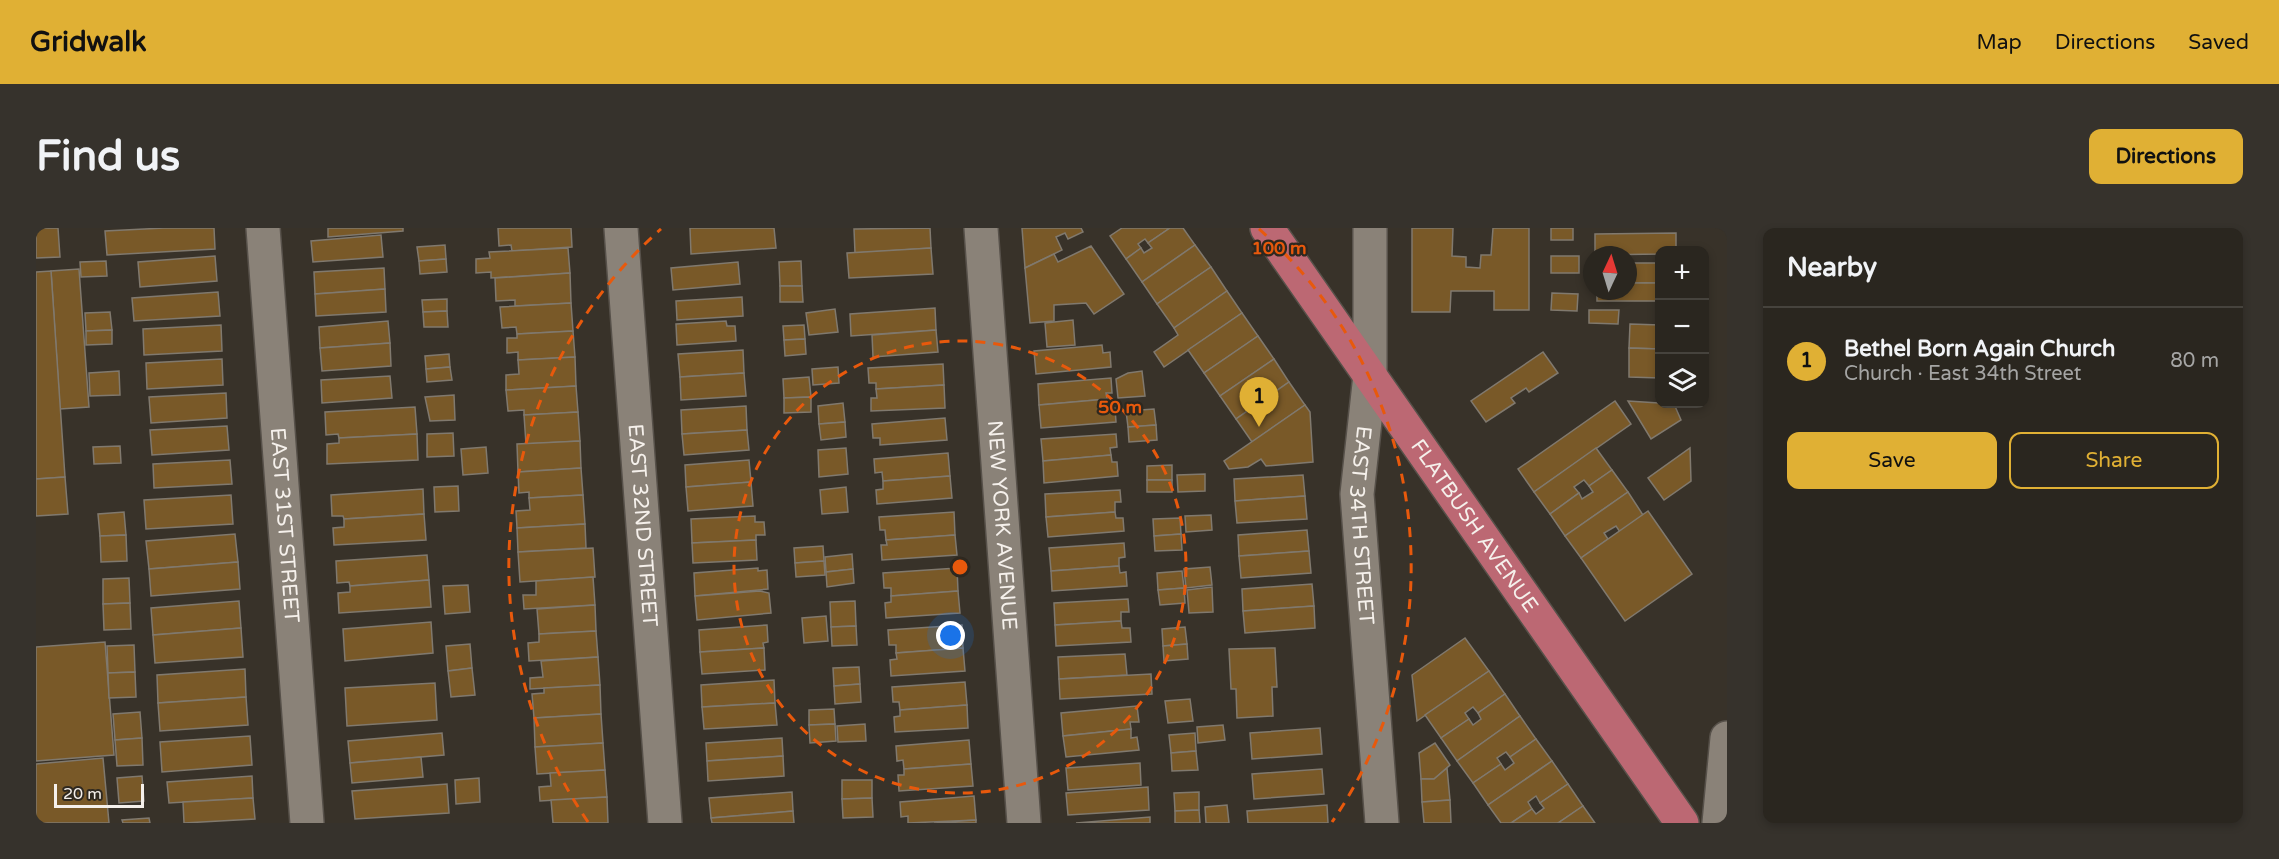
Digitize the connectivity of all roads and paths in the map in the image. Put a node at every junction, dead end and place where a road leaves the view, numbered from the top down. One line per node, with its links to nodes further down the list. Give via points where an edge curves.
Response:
1 (263, 228): 8 (street, EAST 31ST STREET)
2 (621, 228): 9 (street, EAST 32ND STREET)
3 (981, 228): 10 (street, NEW YORK AVENUE)
4 (1267, 228): 6 (main road, FLATBUSH AVENUE)
5 (1370, 228): 6 (street, EAST 34TH STREET)
6 (1370, 375): 11 (street, EAST 34TH STREET, via 1357,494); 12 (main road, FLATBUSH AVENUE)
7 (1727, 738): 13 (street)
8 (306, 823)
9 (665, 823)
10 (1024, 823)
11 (1382, 823)
12 (1682, 823)
13 (1719, 823)

